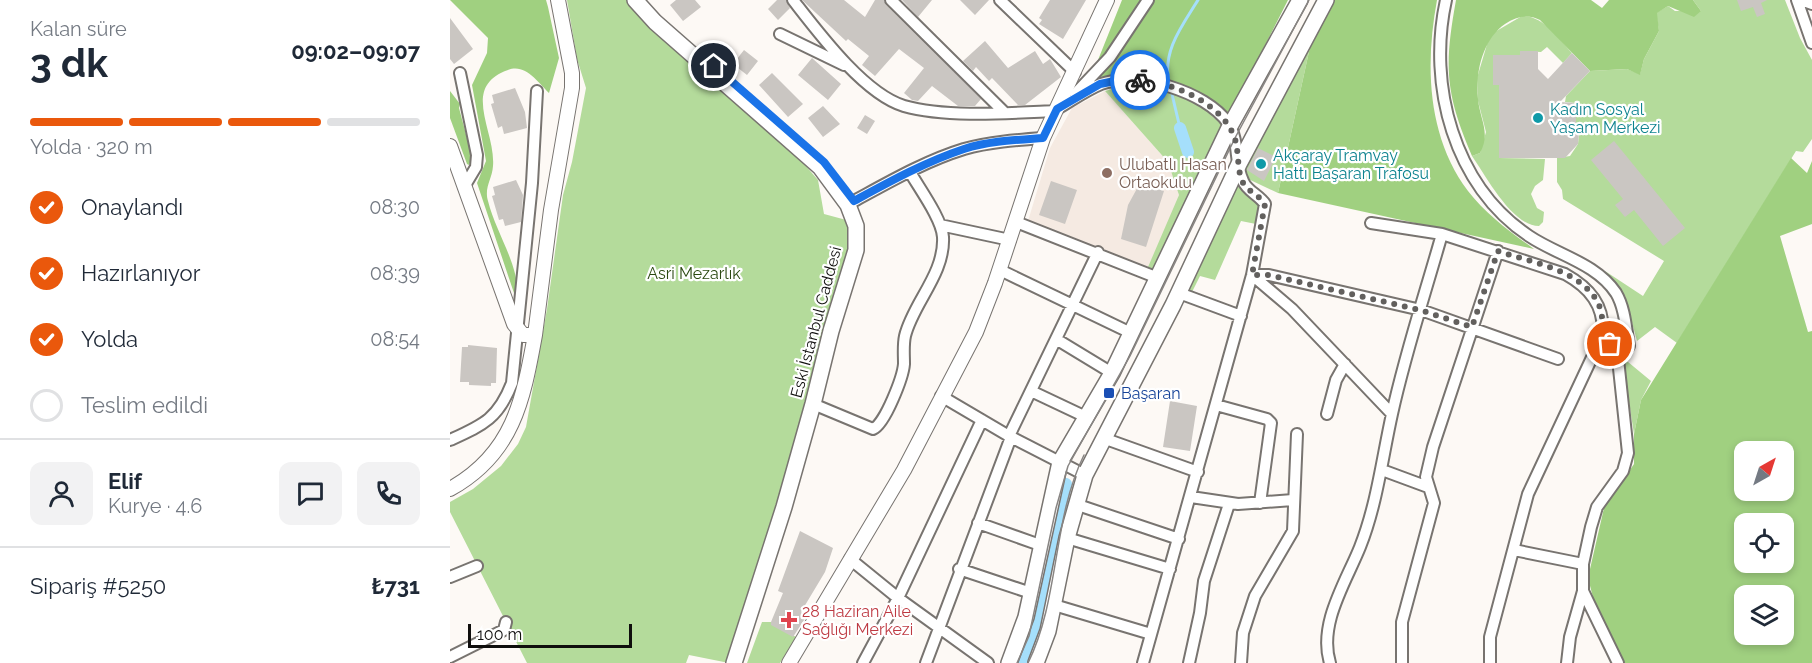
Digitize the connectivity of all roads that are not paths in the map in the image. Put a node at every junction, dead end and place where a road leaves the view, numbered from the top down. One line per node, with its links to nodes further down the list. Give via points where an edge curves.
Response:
1 (558, 0): 47 (street, via 572,88)
2 (635, 0): 56 (main road, Eski İstanbul Caddesi, via 820,167 848,205 856,226 856,250 831,331)
3 (644, 0): 28 (main road, Eski İstanbul Caddesi, via 681,38 824,162)
4 (793, 0): 16 (street)
5 (891, 0): 21 (street)
6 (1000, 0): 17 (street)
7 (1107, 0): 17 (street)
8 (1148, 0): 20 (street, via 1110,57)
9 (1300, 0): 22 (main road)
10 (1326, 0): 25 (main road)
11 (1446, 0): 49 (street, via 1440,37 1442,84 1451,128 1464,158 1486,194 1513,223 1602,277 1616,294 1629,346)
12 (1799, 0): 13 (street); 15 (street)
13 (1812, 4)
14 (780, 34): 16 (street)
15 (1812, 43)
16 (850, 68): 21 (street, via 905,106)
17 (1075, 72): 20 (street)
18 (460, 73): 27 (street, via 478,161)
19 (537, 91): 44 (street)
20 (1056, 110): 21 (street); 22 (street, via 1100,84 1125,79 1182,92 1212,108); 23 (street)
21 (1005, 113)
22 (1230, 126): 25 (street); 38 (main road)
23 (1043, 138): 26 (street, via 1009,140 963,150); 29 (street)
24 (450, 146): 27 (street)
25 (1239, 164): 37 (street, via 1245,187 1261,199 1266,211); 39 (main road)
26 (910, 172): 28 (street); 31 (street)
27 (465, 187): 44 (street)
28 (854, 201): 56 (main road, Eski İstanbul Caddesi, via 862,243)
29 (1016, 222): 33 (street); 35 (street)
30 (1371, 223): 32 (street)
31 (939, 225): 33 (street); 56 (street, via 943,239 939,260 905,334 903,372 881,423 868,429 848,417)
32 (1442, 234): 34 (street); 41 (street)
33 (1010, 240): 36 (street)
34 (1498, 251): 43 (street); 46 (street, via 1578,281 1597,301)
35 (1098, 252): 38 (street); 40 (street)
36 (1000, 270): 40 (street); 54 (street, via 976,332)
37 (1252, 275): 41 (street, via 1269,275); 42 (street); 51 (street, via 1280,297)
38 (1158, 278): 45 (main road)
39 (1179, 293): 42 (street); 63 (main road)
40 (1072, 305): 45 (street); 48 (street)
41 (1420, 310): 43 (street); 58 (street)
42 (1241, 316): 55 (street)
43 (1472, 327): 50 (street); 68 (street, via 1433,447 1426,477)
44 (519, 333): 47 (street); 64 (street, via 516,366 506,400 484,424)
45 (1131, 333): 52 (main road)
46 (1603, 334): 49 (street); 79 (street, via 1535,476)
47 (535, 335): 69 (street, via 523,395 506,437 479,469)
48 (1056, 339): 52 (street); 53 (street)
49 (1615, 350): 81 (street, via 1628,453 1623,471 1597,507)
50 (1558, 359)
51 (1345, 364): 57 (street, via 1336,380); 58 (street)
52 (1112, 373): 59 (main road)
53 (1031, 391): 59 (street); 62 (street)
54 (941, 396): 60 (street); 80 (street, via 904,470)
55 (1216, 405): 67 (street); 74 (street, via 1271,423)
56 (815, 406): 94 (main road, Eski İstanbul Caddesi); 95 (main road, Eski İstanbul Caddesi, via 789,509)
57 (1327, 414)
58 (1392, 414): 66 (street)
59 (1086, 417): 65 (main road)
60 (982, 420): 62 (street); 88 (street)
61 (1297, 434): 71 (street)
62 (1010, 436): 65 (street); 75 (street)
63 (1103, 438): 65 (main road); 67 (street)
64 (450, 440)
65 (1072, 469): 72 (main road); 78 (main road)
66 (1382, 470): 68 (street); 105 (street, via 1368,527 1342,586 1327,635)
67 (1198, 472): 70 (street)
68 (1428, 487): 106 (street, via 1434,503 1402,622)
69 (450, 489)
70 (1191, 497): 73 (street); 77 (street)
71 (1293, 500): 74 (street); 104 (street, via 1293,531 1255,596 1243,633)
72 (1076, 504): 76 (main road); 77 (street)
73 (1230, 504): 74 (street); 103 (street, via 1204,581)
74 (1260, 504)
75 (978, 523): 78 (street); 83 (street)
76 (1067, 538): 84 (street); 89 (main road)
77 (1179, 539): 84 (street)
78 (1040, 545): 87 (main road)
79 (1514, 550): 81 (street); 107 (street, via 1490,637)
80 (850, 559): 88 (street); 96 (street)
81 (1583, 564): 86 (street)
82 (477, 566): 85 (street)
83 (959, 569): 87 (street); 91 (street)
84 (1170, 569): 92 (street)
85 (450, 577)
86 (1583, 591): 108 (street); 109 (street)
87 (1031, 593): 100 (main road, via 1022,633)
88 (898, 598): 91 (street); 97 (street)
89 (1054, 605): 92 (street); 101 (main road)
90 (506, 622): 93 (street, via 504,630)
91 (939, 628): 98 (street); 99 (street)
92 (1151, 634): 102 (street)
93 (450, 657)
94 (734, 663)
95 (739, 663)
96 (789, 663)
97 (863, 663)
98 (926, 663)
99 (988, 663)
100 (1009, 663)
101 (1038, 663)
102 (1143, 663)
103 (1189, 663)
104 (1241, 663)
105 (1330, 663)
106 (1402, 663)
107 (1490, 663)
108 (1567, 663)
109 (1618, 663)

